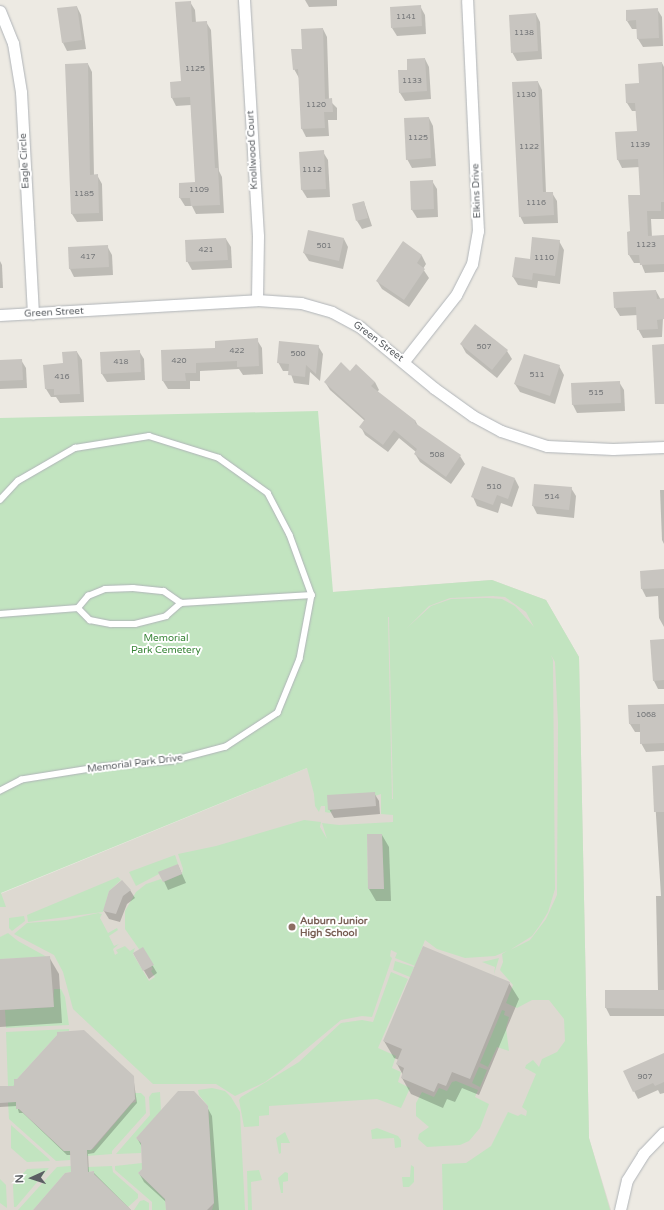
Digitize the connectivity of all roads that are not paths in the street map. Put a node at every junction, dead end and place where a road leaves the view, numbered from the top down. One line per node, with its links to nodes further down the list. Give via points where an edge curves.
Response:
1 (244, 0): 4 (street, Knollwood Court, via 258,236)
2 (467, 0): 7 (street, Elkins Drive, via 478,231 472,264 456,295)
3 (0, 11): 5 (street, Eagle Circle, via 13,43 21,92)
4 (257, 300): 5 (street, Green Street); 7 (street, Green Street, via 301,303 332,312 360,327)
5 (33, 314): 6 (street, Green Street)
6 (0, 315)
7 (404, 361): 8 (street, Green Street, via 434,388 473,416 501,431 547,446 613,449)
8 (664, 447)
9 (0, 500): 10 (lane, via 18,480 75,448 149,436 219,458 268,493 290,535)
10 (312, 595): 11 (lane); 14 (lane, Memorial Park Drive, via 300,658 278,713 226,747 173,761 103,767 22,780)
11 (181, 603): 12 (lane, via 164,591 105,589 88,596); 12 (lane, via 166,616 135,624 111,624 90,620)
12 (78, 608): 13 (lane)
13 (0, 614)
14 (0, 791)
15 (664, 1132): 16 (street, via 643,1154 627,1180)
16 (620, 1210)

